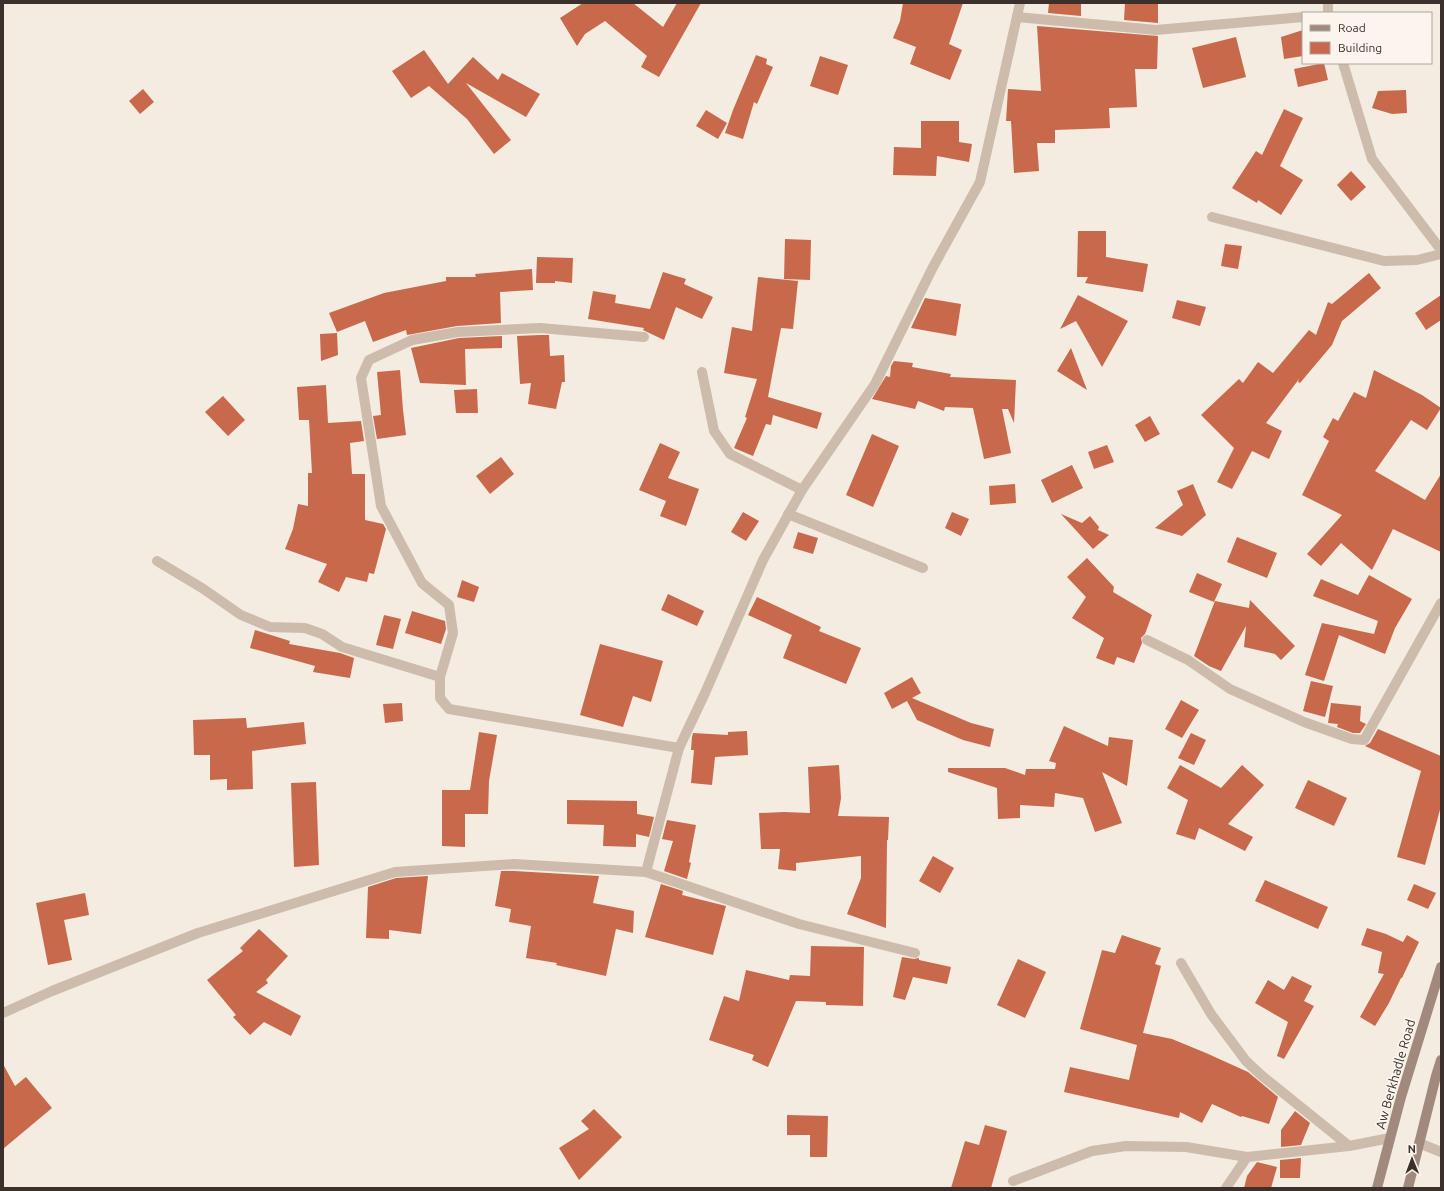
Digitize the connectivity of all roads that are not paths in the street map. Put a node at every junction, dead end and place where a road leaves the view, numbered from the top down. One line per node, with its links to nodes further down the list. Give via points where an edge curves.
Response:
1 (1020, 3): 2 (street)
2 (1017, 16): 3 (street, via 1156,30); 10 (street, via 980,182 933,267 875,384)
3 (1302, 17)
4 (1343, 64): 6 (street, via 1372,159)
5 (1212, 217): 7 (street, via 1384,261 1417,260)
6 (1441, 250)
7 (1441, 254)
8 (644, 337): 16 (street, via 540,328 458,332 412,340 369,360 361,378 381,506 422,583 449,605 453,633)
9 (702, 372): 10 (street, via 714,431 730,454)
10 (802, 490): 11 (street)
11 (788, 514): 13 (street); 17 (street, via 763,560)
12 (157, 561): 16 (street, via 241,615 270,627 305,628 322,634 342,647)
13 (923, 568)
14 (1441, 603): 15 (street, via 1364,740 1352,739 1304,722 1230,689 1188,660)
15 (1147, 640)
16 (440, 677): 17 (street, via 440,698 448,709)
17 (679, 748): 18 (street)
18 (646, 872): 19 (street, via 799,924); 22 (street, via 514,864 395,872 198,933)
19 (915, 953)
20 (1181, 963): 26 (street, via 1211,1014 1246,1061)
21 (1441, 967): 24 (main road, Aw Berkhadle Road)
22 (3, 1013)
23 (1441, 1060): 25 (main road)
24 (1390, 1138): 26 (street); 31 (main road, Aw Berkhadle Road)
25 (1419, 1143): 27 (street); 32 (main road)
26 (1349, 1146): 28 (street)
27 (1441, 1152)
28 (1247, 1157): 29 (street, via 1186,1147 1126,1146 1092,1151); 30 (street)
29 (1013, 1181)
30 (1226, 1188)
31 (1376, 1188)
32 (1408, 1188)

